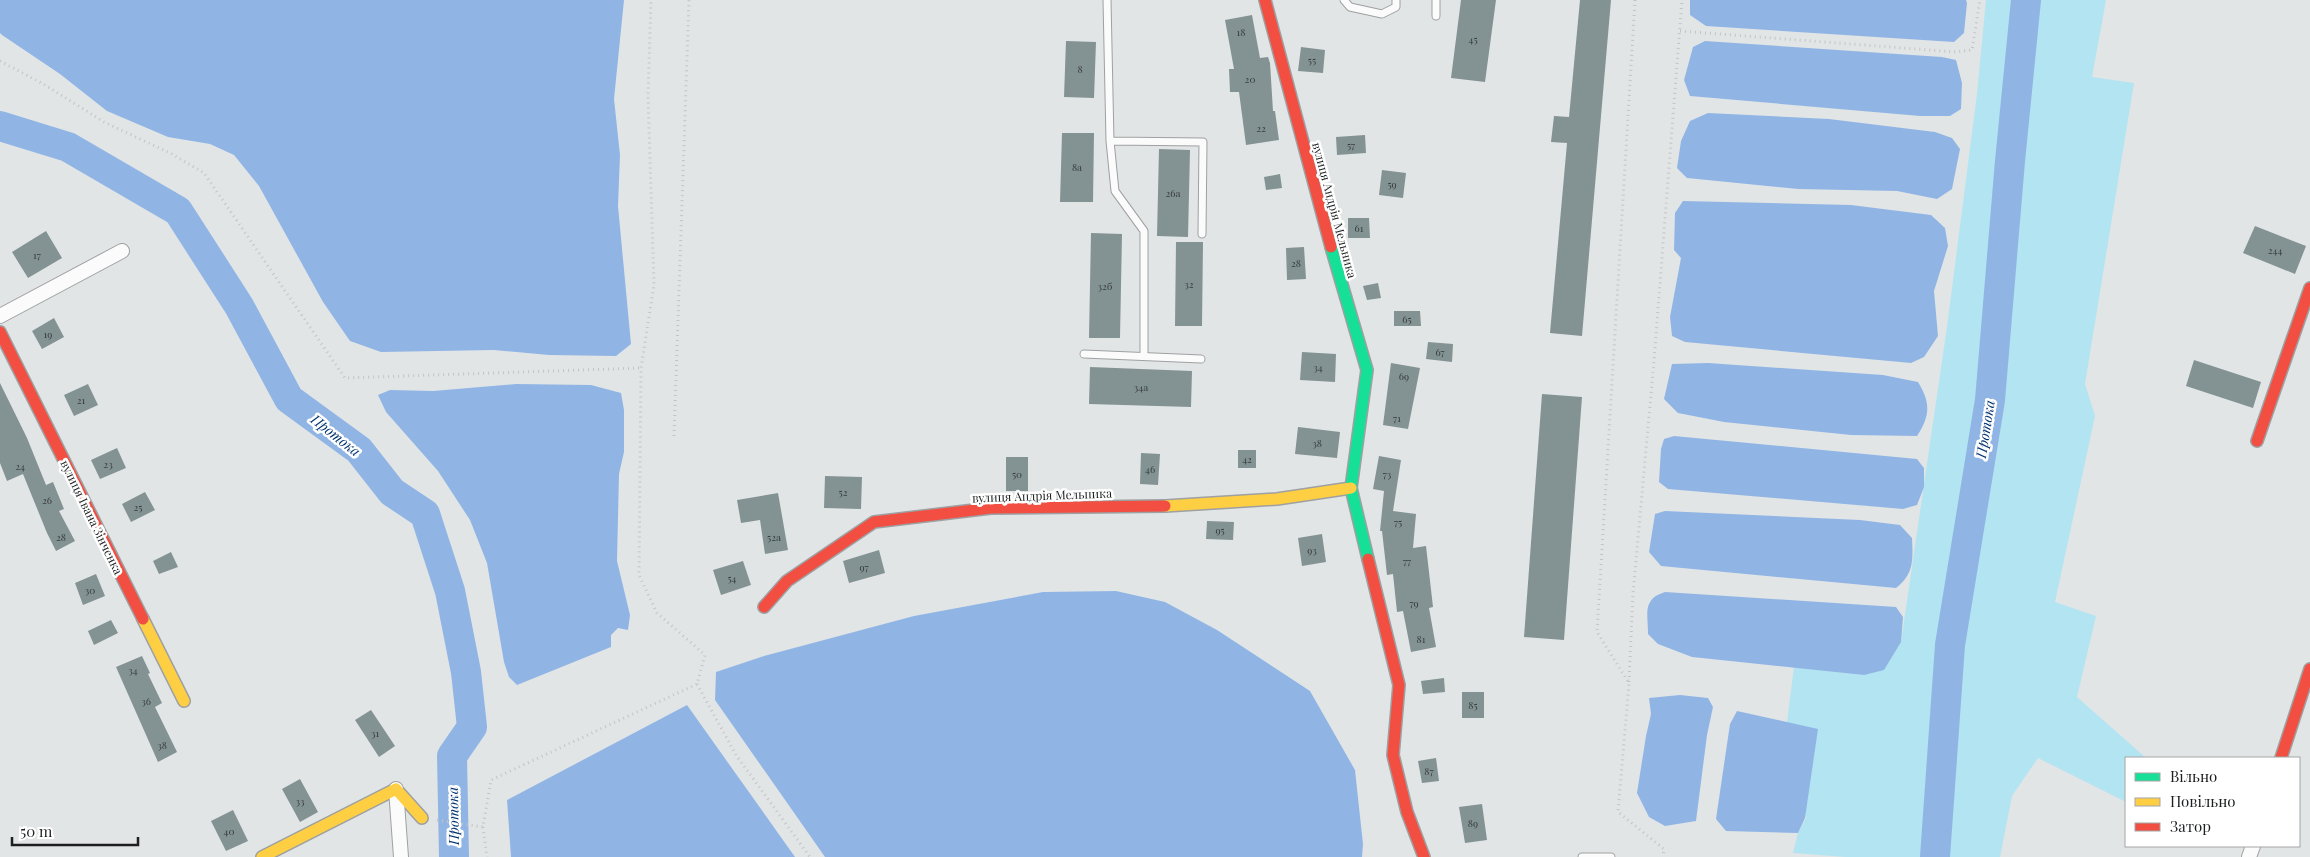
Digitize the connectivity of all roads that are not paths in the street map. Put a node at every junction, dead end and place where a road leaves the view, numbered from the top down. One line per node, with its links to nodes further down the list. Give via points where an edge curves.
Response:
1 (1106, 0): 7 (lane)
2 (1266, 0): 17 (street, вулиця Андрія Мельника, via 1323,222 1367,370)
3 (1344, 0): 4 (lane, via 1350,7 1382,14 1396,7)
4 (1396, 0)
5 (1436, 0): 6 (lane)
6 (1436, 16)
7 (1110, 141): 8 (lane, via 1203,142); 14 (lane, via 1116,191 1144,231)
8 (1202, 234)
9 (122, 251): 11 (street)
10 (2310, 288): 16 (street)
11 (0, 316)
12 (0, 332): 20 (street, вулиця Івана Зінченка)
13 (1084, 354): 14 (lane)
14 (1144, 356): 15 (lane)
15 (1201, 359)
16 (2257, 441)
17 (1351, 488): 18 (street, вулиця Андрія Мельника, via 1277,499 1175,505 991,508 874,522 787,581); 26 (street, вулиця Андрія Мельника, via 1399,686 1393,755 1407,812)
18 (764, 608)
19 (2310, 669): 21 (street)
20 (184, 701)
21 (2281, 757)
22 (396, 789): 23 (street); 24 (street); 25 (street)
23 (422, 818)
24 (262, 857)
25 (401, 857)
26 (1424, 857)
27 (1582, 857): 28 (lane)
28 (1611, 857)

